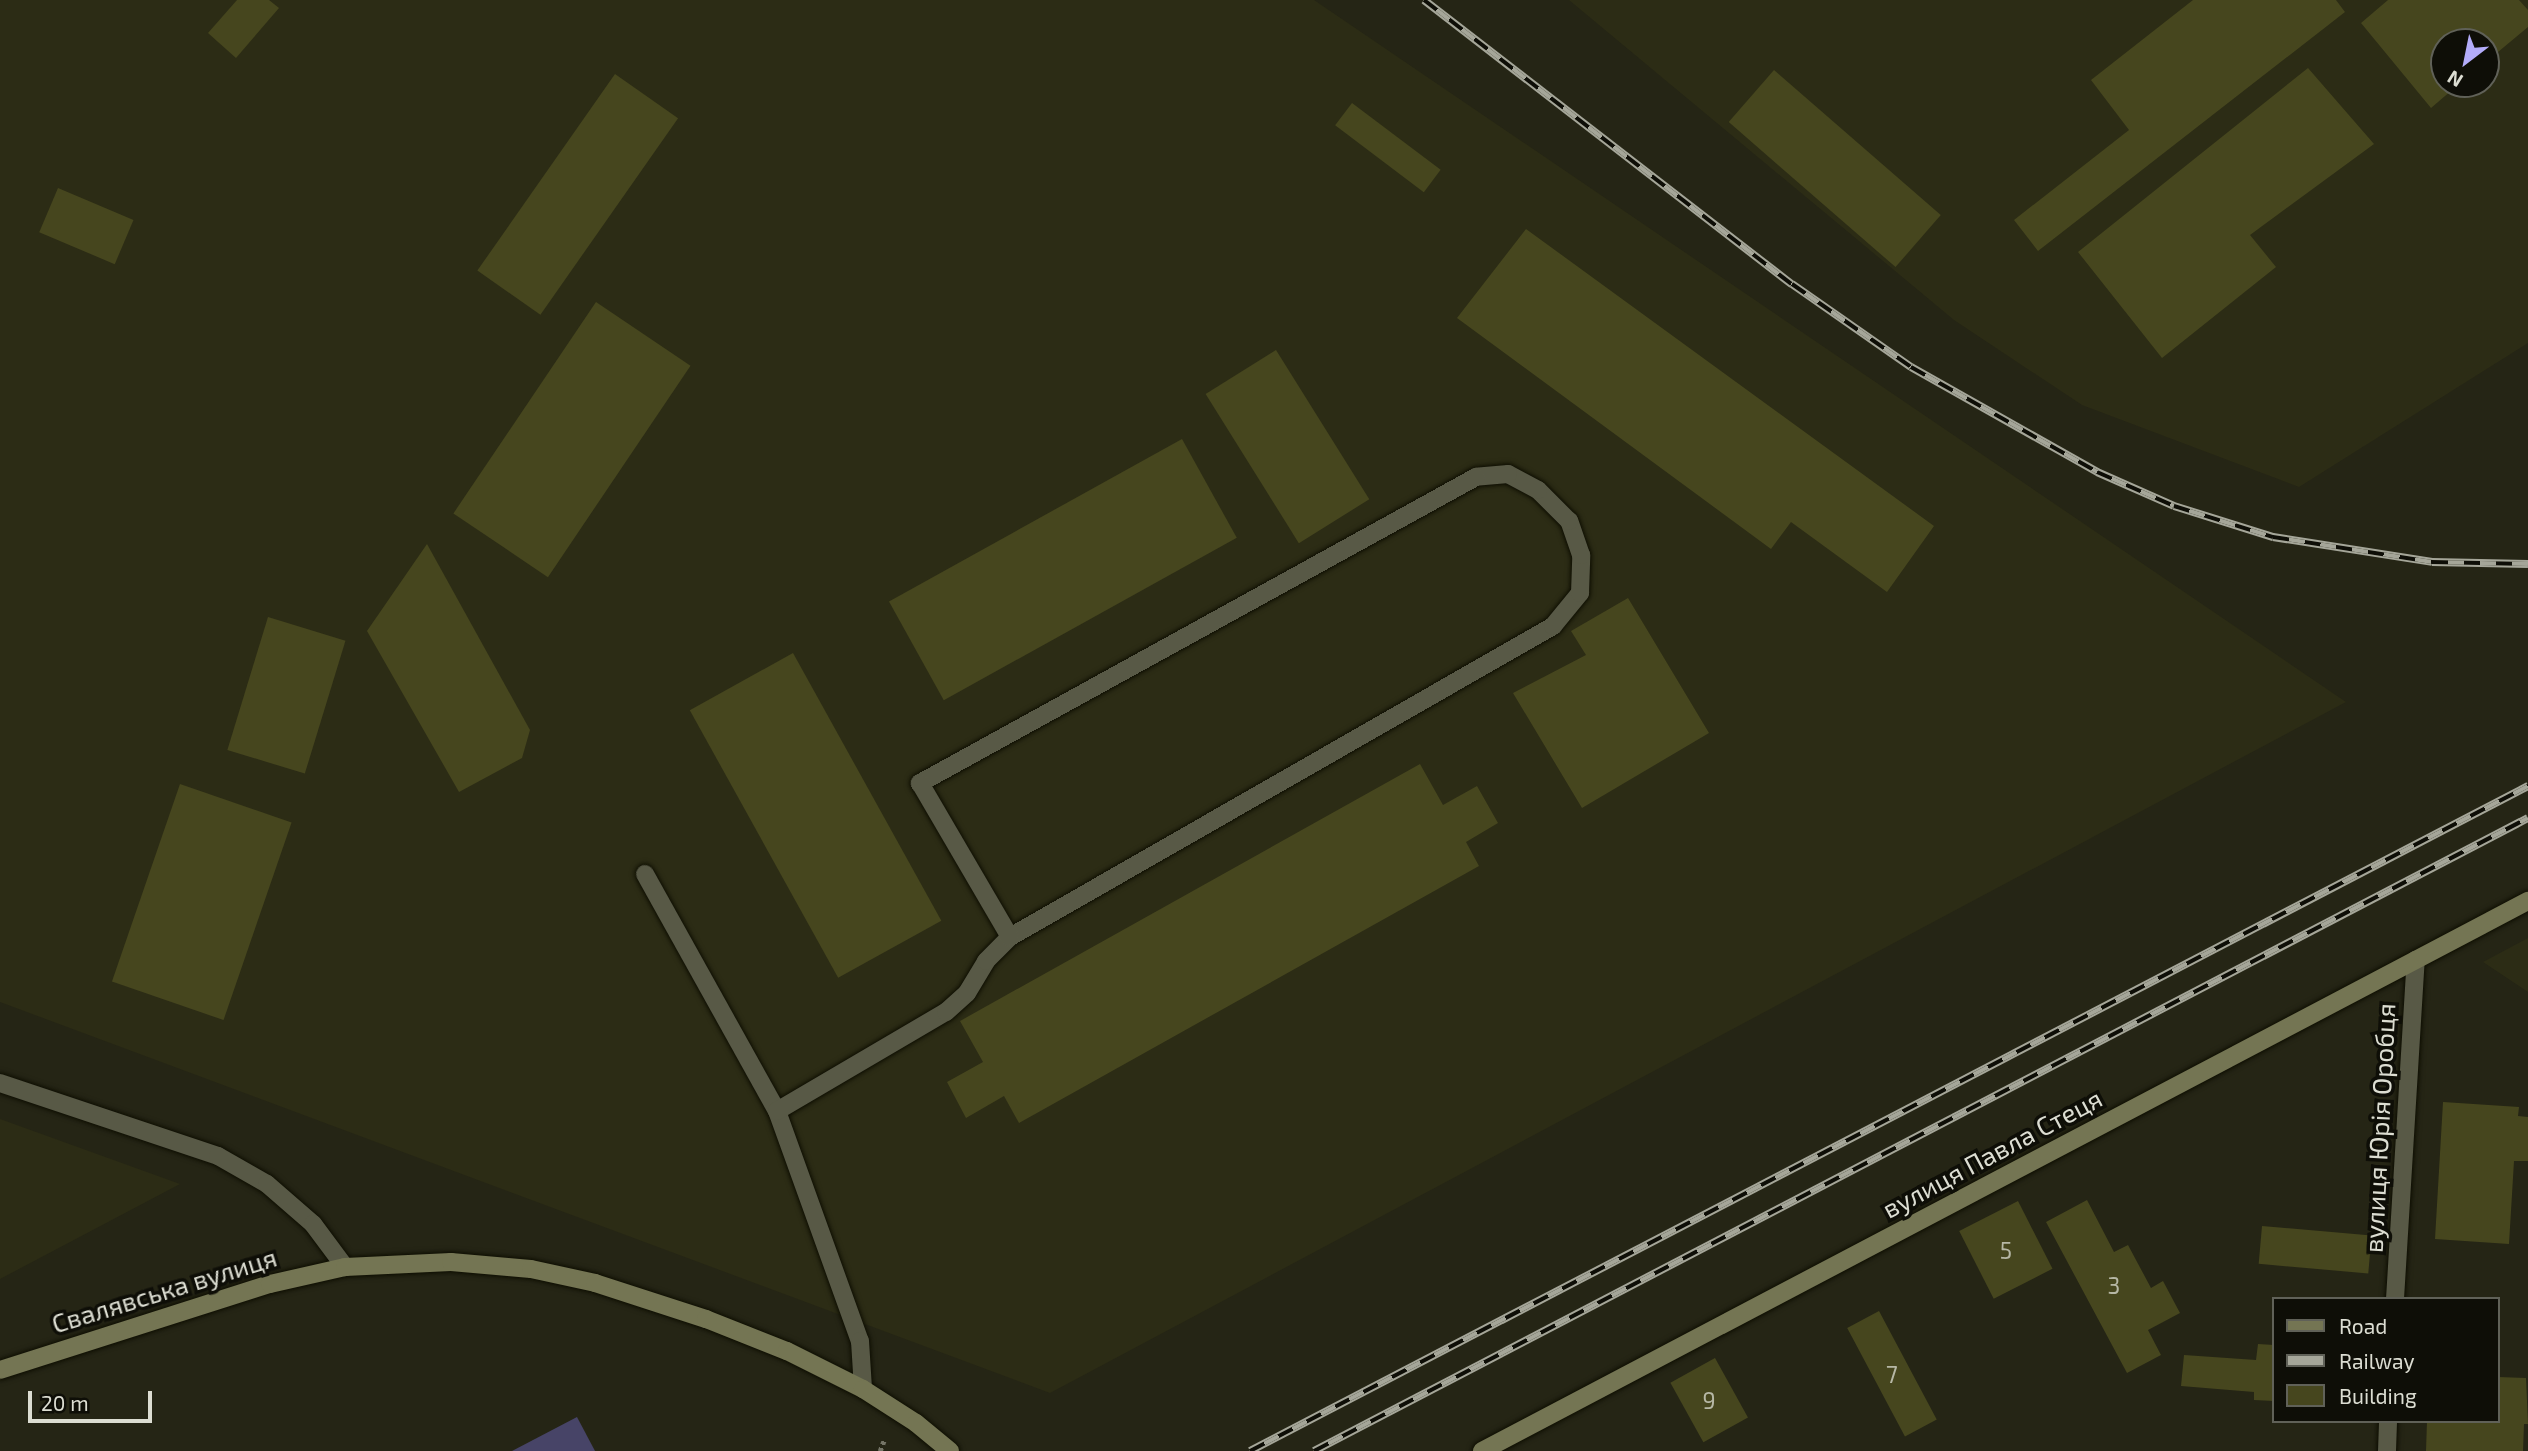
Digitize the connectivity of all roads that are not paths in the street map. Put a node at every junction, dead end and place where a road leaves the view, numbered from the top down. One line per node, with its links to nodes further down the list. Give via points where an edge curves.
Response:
1 (645, 874): 6 (street)
2 (2528, 901): 4 (street, вулиця Павла Стеця)
3 (1010, 937): 3 (street, via 1553,626 1580,593 1581,555 1569,521 1538,490 1508,474 1476,477 920,783); 6 (street, via 986,961 967,993 946,1012)
4 (2416, 960): 8 (street, вулиця Юрія Оробця); 13 (street, вулиця Павла Стеця)
5 (0, 1083): 7 (street, via 218,1156 268,1184 313,1224)
6 (777, 1111): 10 (street, via 860,1341)
7 (345, 1267): 9 (street, Свалявська вулиця, via 270,1284); 10 (street, Свалявська вулиця, via 451,1262 531,1269 595,1283 706,1319)
8 (2395, 1297)
9 (0, 1370)
10 (863, 1389): 12 (street, Свалявська вулиця)
11 (2389, 1423): 14 (street)
12 (950, 1451)
13 (1482, 1451)
14 (2387, 1451)

